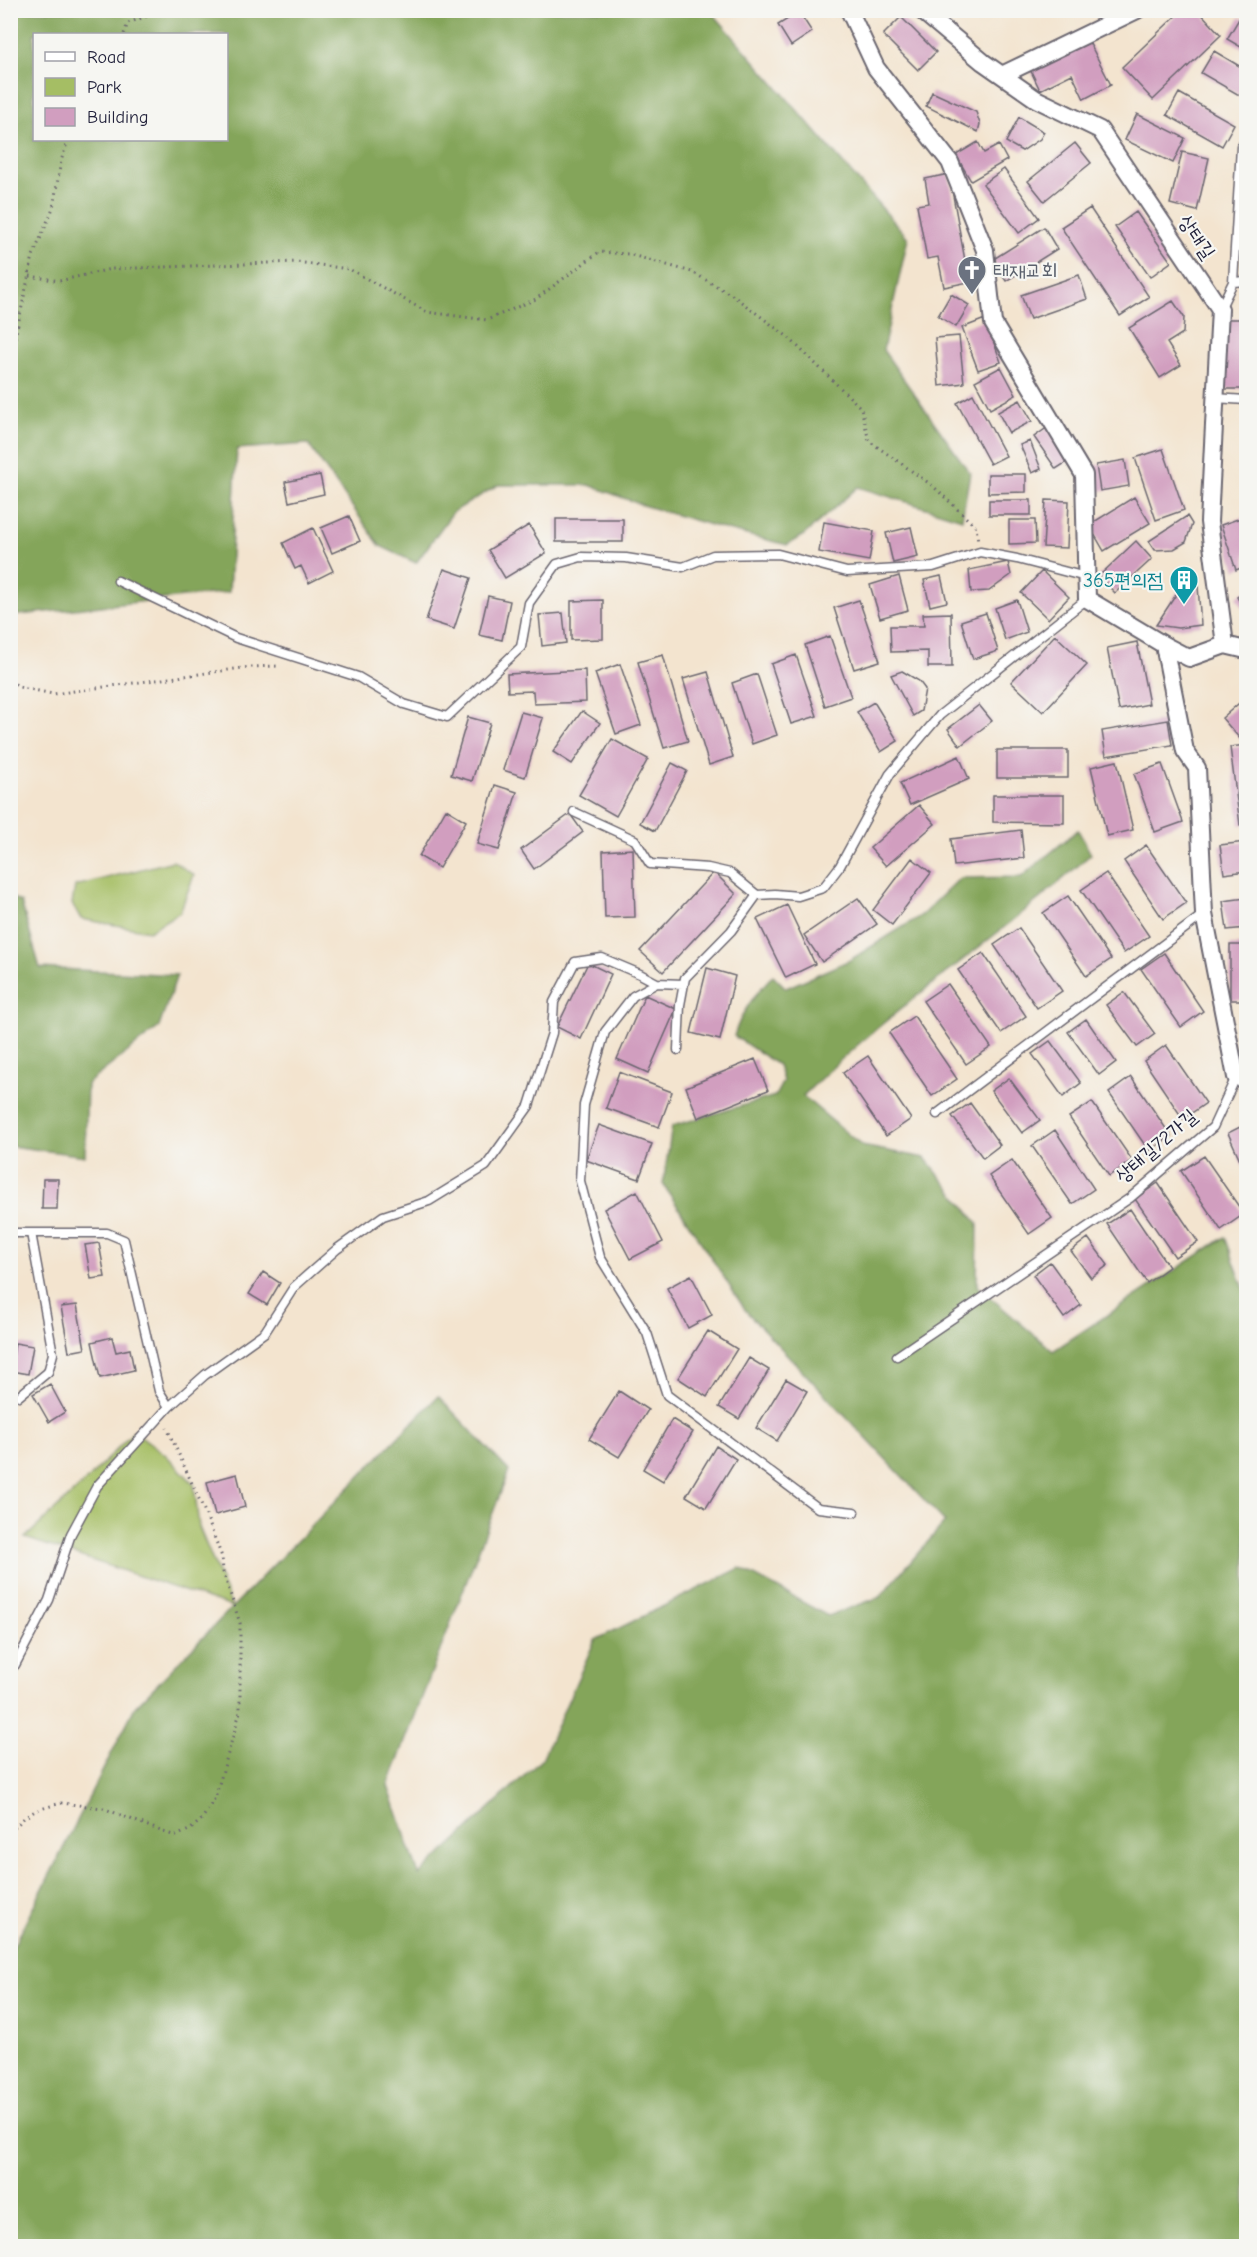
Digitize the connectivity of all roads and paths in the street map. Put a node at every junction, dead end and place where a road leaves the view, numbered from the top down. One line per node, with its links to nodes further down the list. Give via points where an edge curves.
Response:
1 (164, 10): 5 (path, via 128,23)
2 (849, 10): 17 (street, via 876,68 950,162 985,250 993,323 1084,475)
3 (921, 10): 6 (street, 상태길)
4 (1137, 10): 6 (street)
5 (124, 33)
6 (1002, 75): 12 (street, 상태길, via 1036,99 1100,130)
7 (68, 141): 9 (path)
8 (1246, 141): 11 (lane, via 1241,147)
9 (30, 276): 13 (path); 16 (path, via 59,281 111,269 297,262 349,269 427,312 487,320 536,299 600,252 628,254 692,272 732,295 788,337 830,376 861,408 870,441 933,486 976,527)
10 (1246, 280): 11 (lane)
11 (1233, 282): 12 (lane)
12 (1220, 309): 14 (street)
13 (10, 361)
14 (1215, 398): 15 (lane); 21 (street, via 1209,522)
15 (1246, 400)
16 (980, 552): 17 (lane); 18 (lane, via 933,567 847,572 778,554 713,555 683,567 626,558 581,557 557,564 529,603 520,647 447,717 404,704 358,677 236,638)
17 (1086, 577): 19 (street)
18 (118, 582)
19 (1087, 599): 20 (street); 26 (lane, via 940,716 890,774 840,867 823,888 798,896)
20 (1164, 645): 21 (street, via 1189,658); 27 (street, via 1185,751 1197,768)
21 (1225, 645): 22 (street)
22 (1246, 650)
23 (282, 666): 24 (path, via 250,666 53,694 19,687)
24 (10, 680)
25 (574, 812): 26 (lane, via 635,840 650,864 730,873)
26 (757, 895): 29 (lane, via 731,932)
27 (1204, 914): 31 (street); 33 (lane)
28 (657, 983): 29 (lane); 38 (lane, via 602,958 575,962 554,1002 552,1033 529,1106 486,1166 429,1201 383,1216 337,1249 294,1287 265,1332 205,1375); 40 (lane, via 633,996 605,1032 584,1106 580,1181 600,1257 647,1333 667,1395 818,1508)
29 (683, 984): 30 (lane)
30 (678, 1050)
31 (1236, 1077): 32 (lane); 36 (lane, 상태길72가길, via 1213,1127 1130,1198)
32 (1246, 1091)
33 (937, 1114)
34 (10, 1233): 35 (lane)
35 (31, 1233): 37 (lane, via 53,1354 48,1372); 38 (lane, via 107,1233 124,1240 159,1391)
36 (897, 1356)
37 (19, 1396)
38 (169, 1407): 39 (lane)
39 (159, 1419): 41 (lane, via 97,1486 71,1534 49,1600); 42 (path, via 171,1433 204,1510 240,1623 240,1712 216,1798 202,1819 176,1836 103,1808 61,1803 31,1813)
40 (854, 1512)
41 (10, 1669)
42 (10, 1832)

